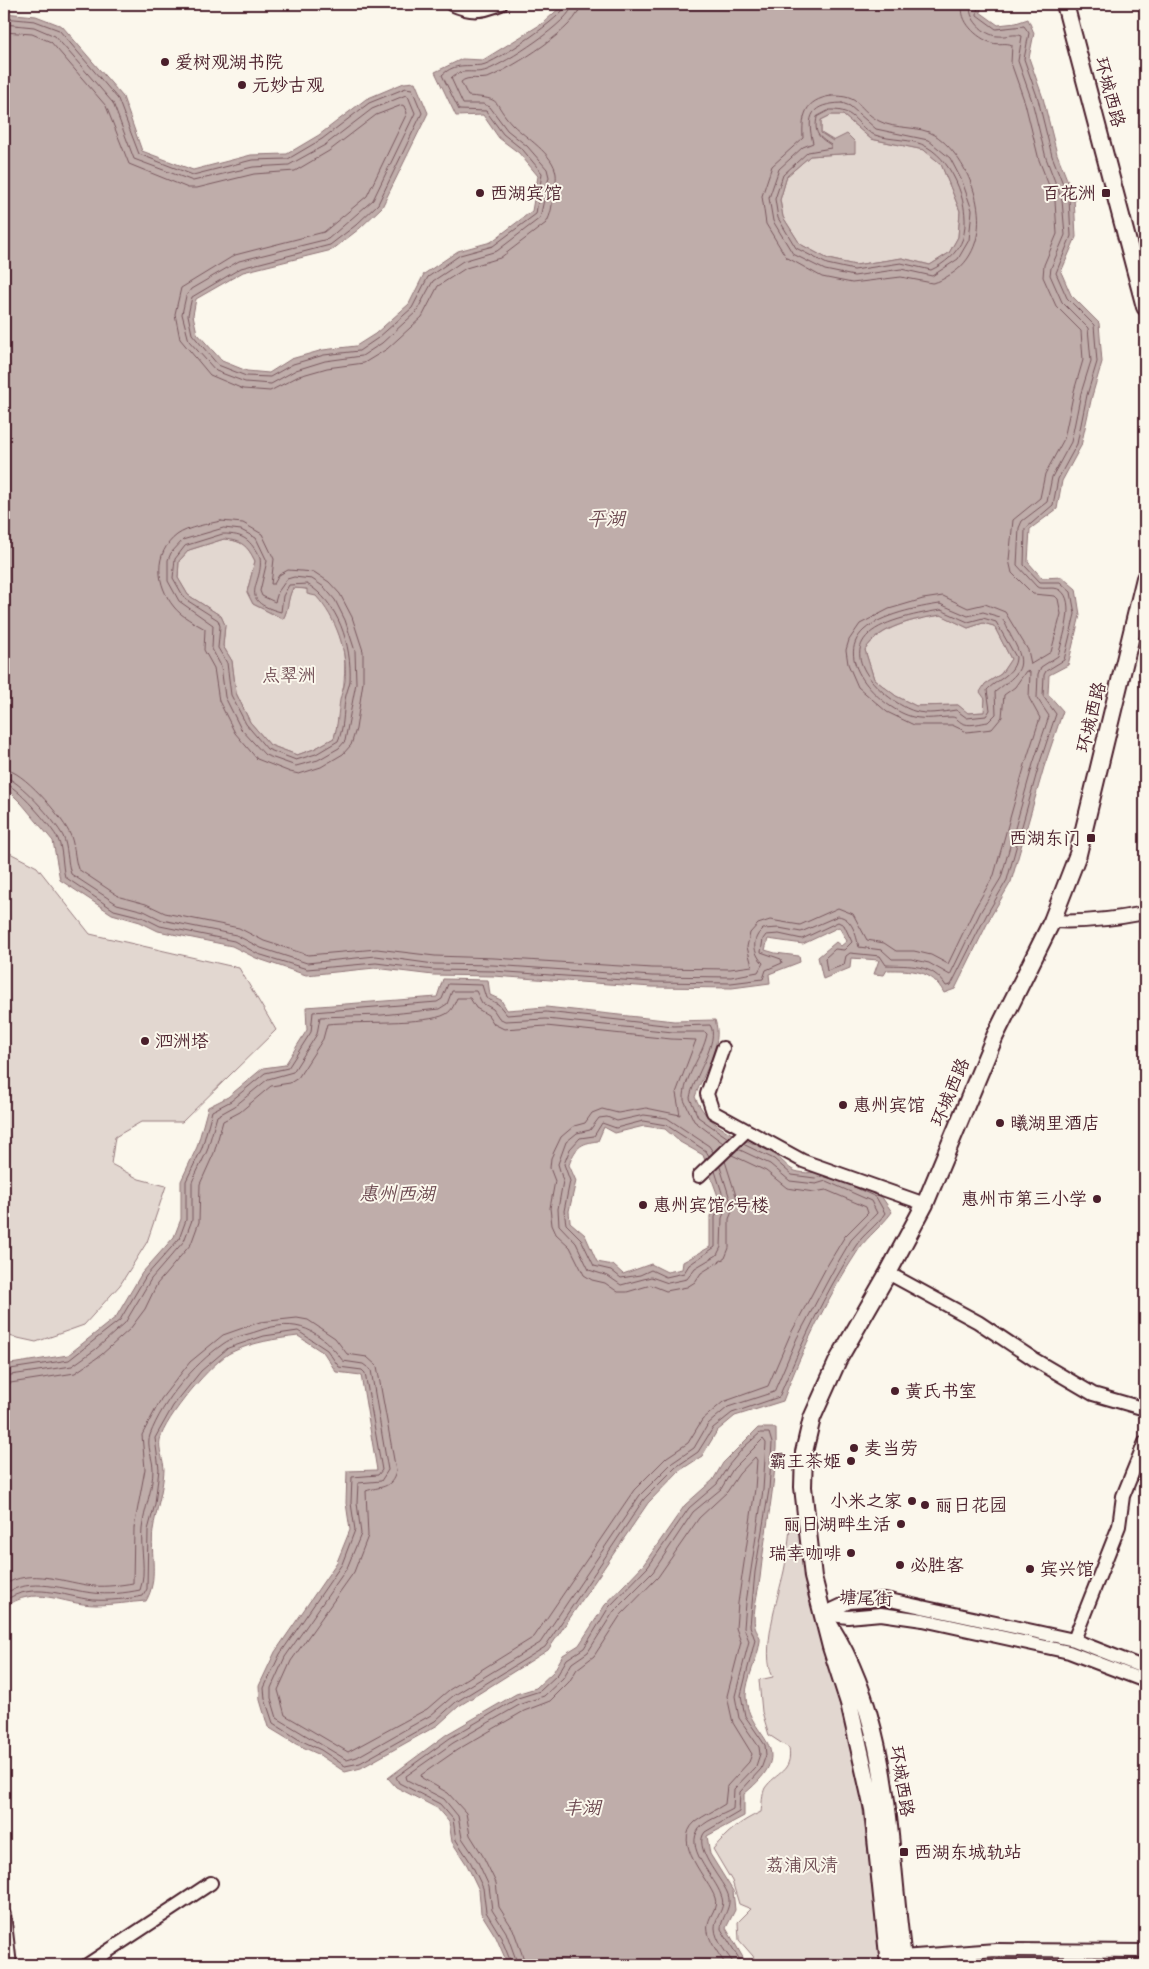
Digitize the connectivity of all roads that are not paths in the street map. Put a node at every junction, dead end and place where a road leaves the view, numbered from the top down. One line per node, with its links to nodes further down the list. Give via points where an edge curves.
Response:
1 (451, 4): 2 (street, via 481,12)
2 (501, 4)
3 (1065, 4): 4 (main road, 环城西路)
4 (1140, 263): 5 (main road, 环城西路)
5 (1145, 307)
6 (1144, 588): 7 (main road, 环城西路)
7 (1139, 629): 9 (main road, 环城西路, via 1078,854)
8 (1145, 912): 9 (street, via 1110,919)
9 (1052, 922): 13 (main road, 环城西路, via 995,1036)
10 (723, 1048): 11 (street, via 707,1094 713,1112)
11 (746, 1131): 12 (street); 13 (street, via 803,1161)
12 (699, 1176)
13 (925, 1204): 14 (main road, 环城西路)
14 (888, 1273): 15 (street, via 978,1322 1093,1394); 17 (main road, 环城西路, via 838,1360 812,1418 804,1452 803,1487 813,1577)
15 (1145, 1409)
16 (1145, 1442): 18 (street, via 1123,1496 1119,1526)
17 (822, 1614): 18 (street, 塘尾街, via 849,1602 885,1599); 20 (street, 塘尾街, via 848,1617 881,1614 923,1620 1069,1652); 24 (main road, 环城西路, via 849,1703 873,1808)
18 (1074, 1640): 19 (street, 塘尾街)
19 (1145, 1668)
20 (1145, 1681)
21 (211, 1883): 26 (street)
22 (4, 1915): 25 (street)
23 (1145, 1951): 24 (street, via 996,1950)
24 (899, 1963)
25 (10, 1965)
26 (87, 1965)

